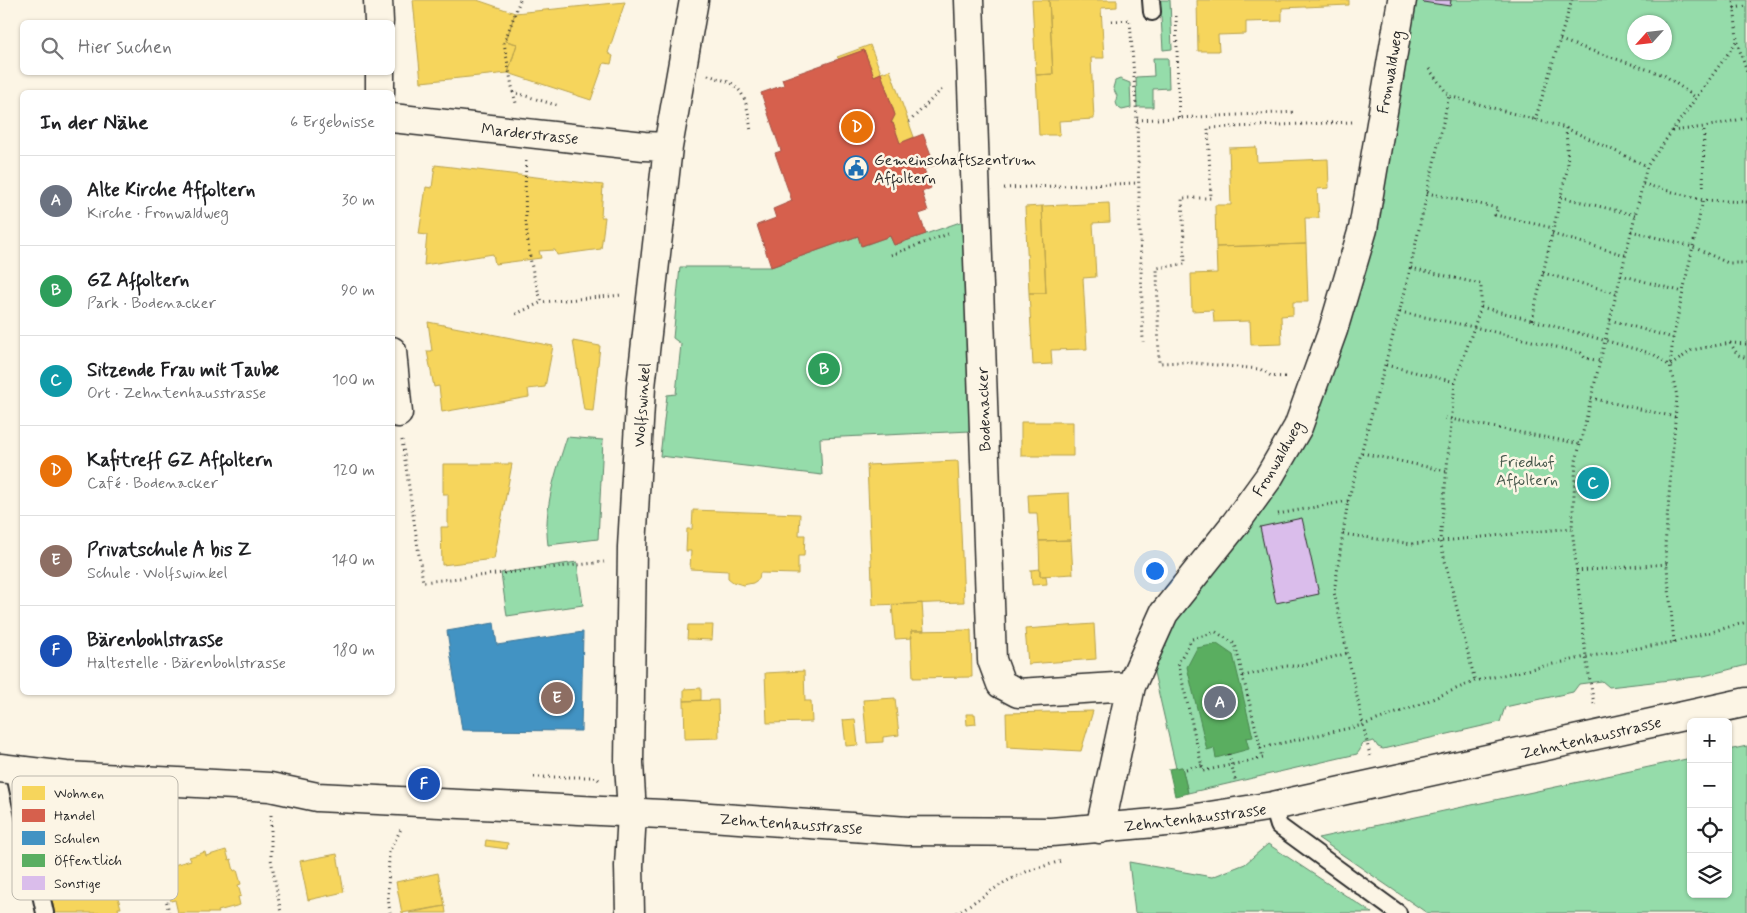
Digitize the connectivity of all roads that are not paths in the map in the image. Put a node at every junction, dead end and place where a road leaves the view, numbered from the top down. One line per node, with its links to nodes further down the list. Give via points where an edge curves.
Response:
1 (378, 0): 5 (street)
2 (694, 0): 9 (street, Wolfswinkel)
3 (969, 0): 12 (street, Bodenacker, via 992,660 1001,684 1018,692)
4 (1402, 0): 12 (street, Fronwaldweg, via 1363,229 1333,330 1298,427 1250,504 1164,613)
5 (379, 20)
6 (380, 75): 7 (street)
7 (380, 90)
8 (395, 118): 9 (street, Marderstrasse)
9 (668, 147): 19 (street, Wolfswinkel, via 642,387 632,547 629,763)
10 (395, 382): 11 (street)
11 (398, 413)
12 (1131, 686): 20 (street, Fronwaldweg)
13 (1747, 702): 18 (street, Zehntenhausstrasse)
14 (7, 769): 15 (street, Zehntenhausstrasse); 17 (lane)
15 (66, 776)
16 (178, 782): 19 (street, Zehntenhausstrasse, via 270,787 317,797)
17 (12, 788)
18 (1273, 806): 20 (street, Zehntenhausstrasse, via 1178,821); 24 (lane, via 1279,826)
19 (632, 813): 20 (street, Zehntenhausstrasse, via 908,832 1050,832); 23 (street, Wolfswinkel)
20 (1100, 828)
21 (42, 900): 22 (lane)
22 (45, 913)
23 (630, 913)
24 (1398, 913)

